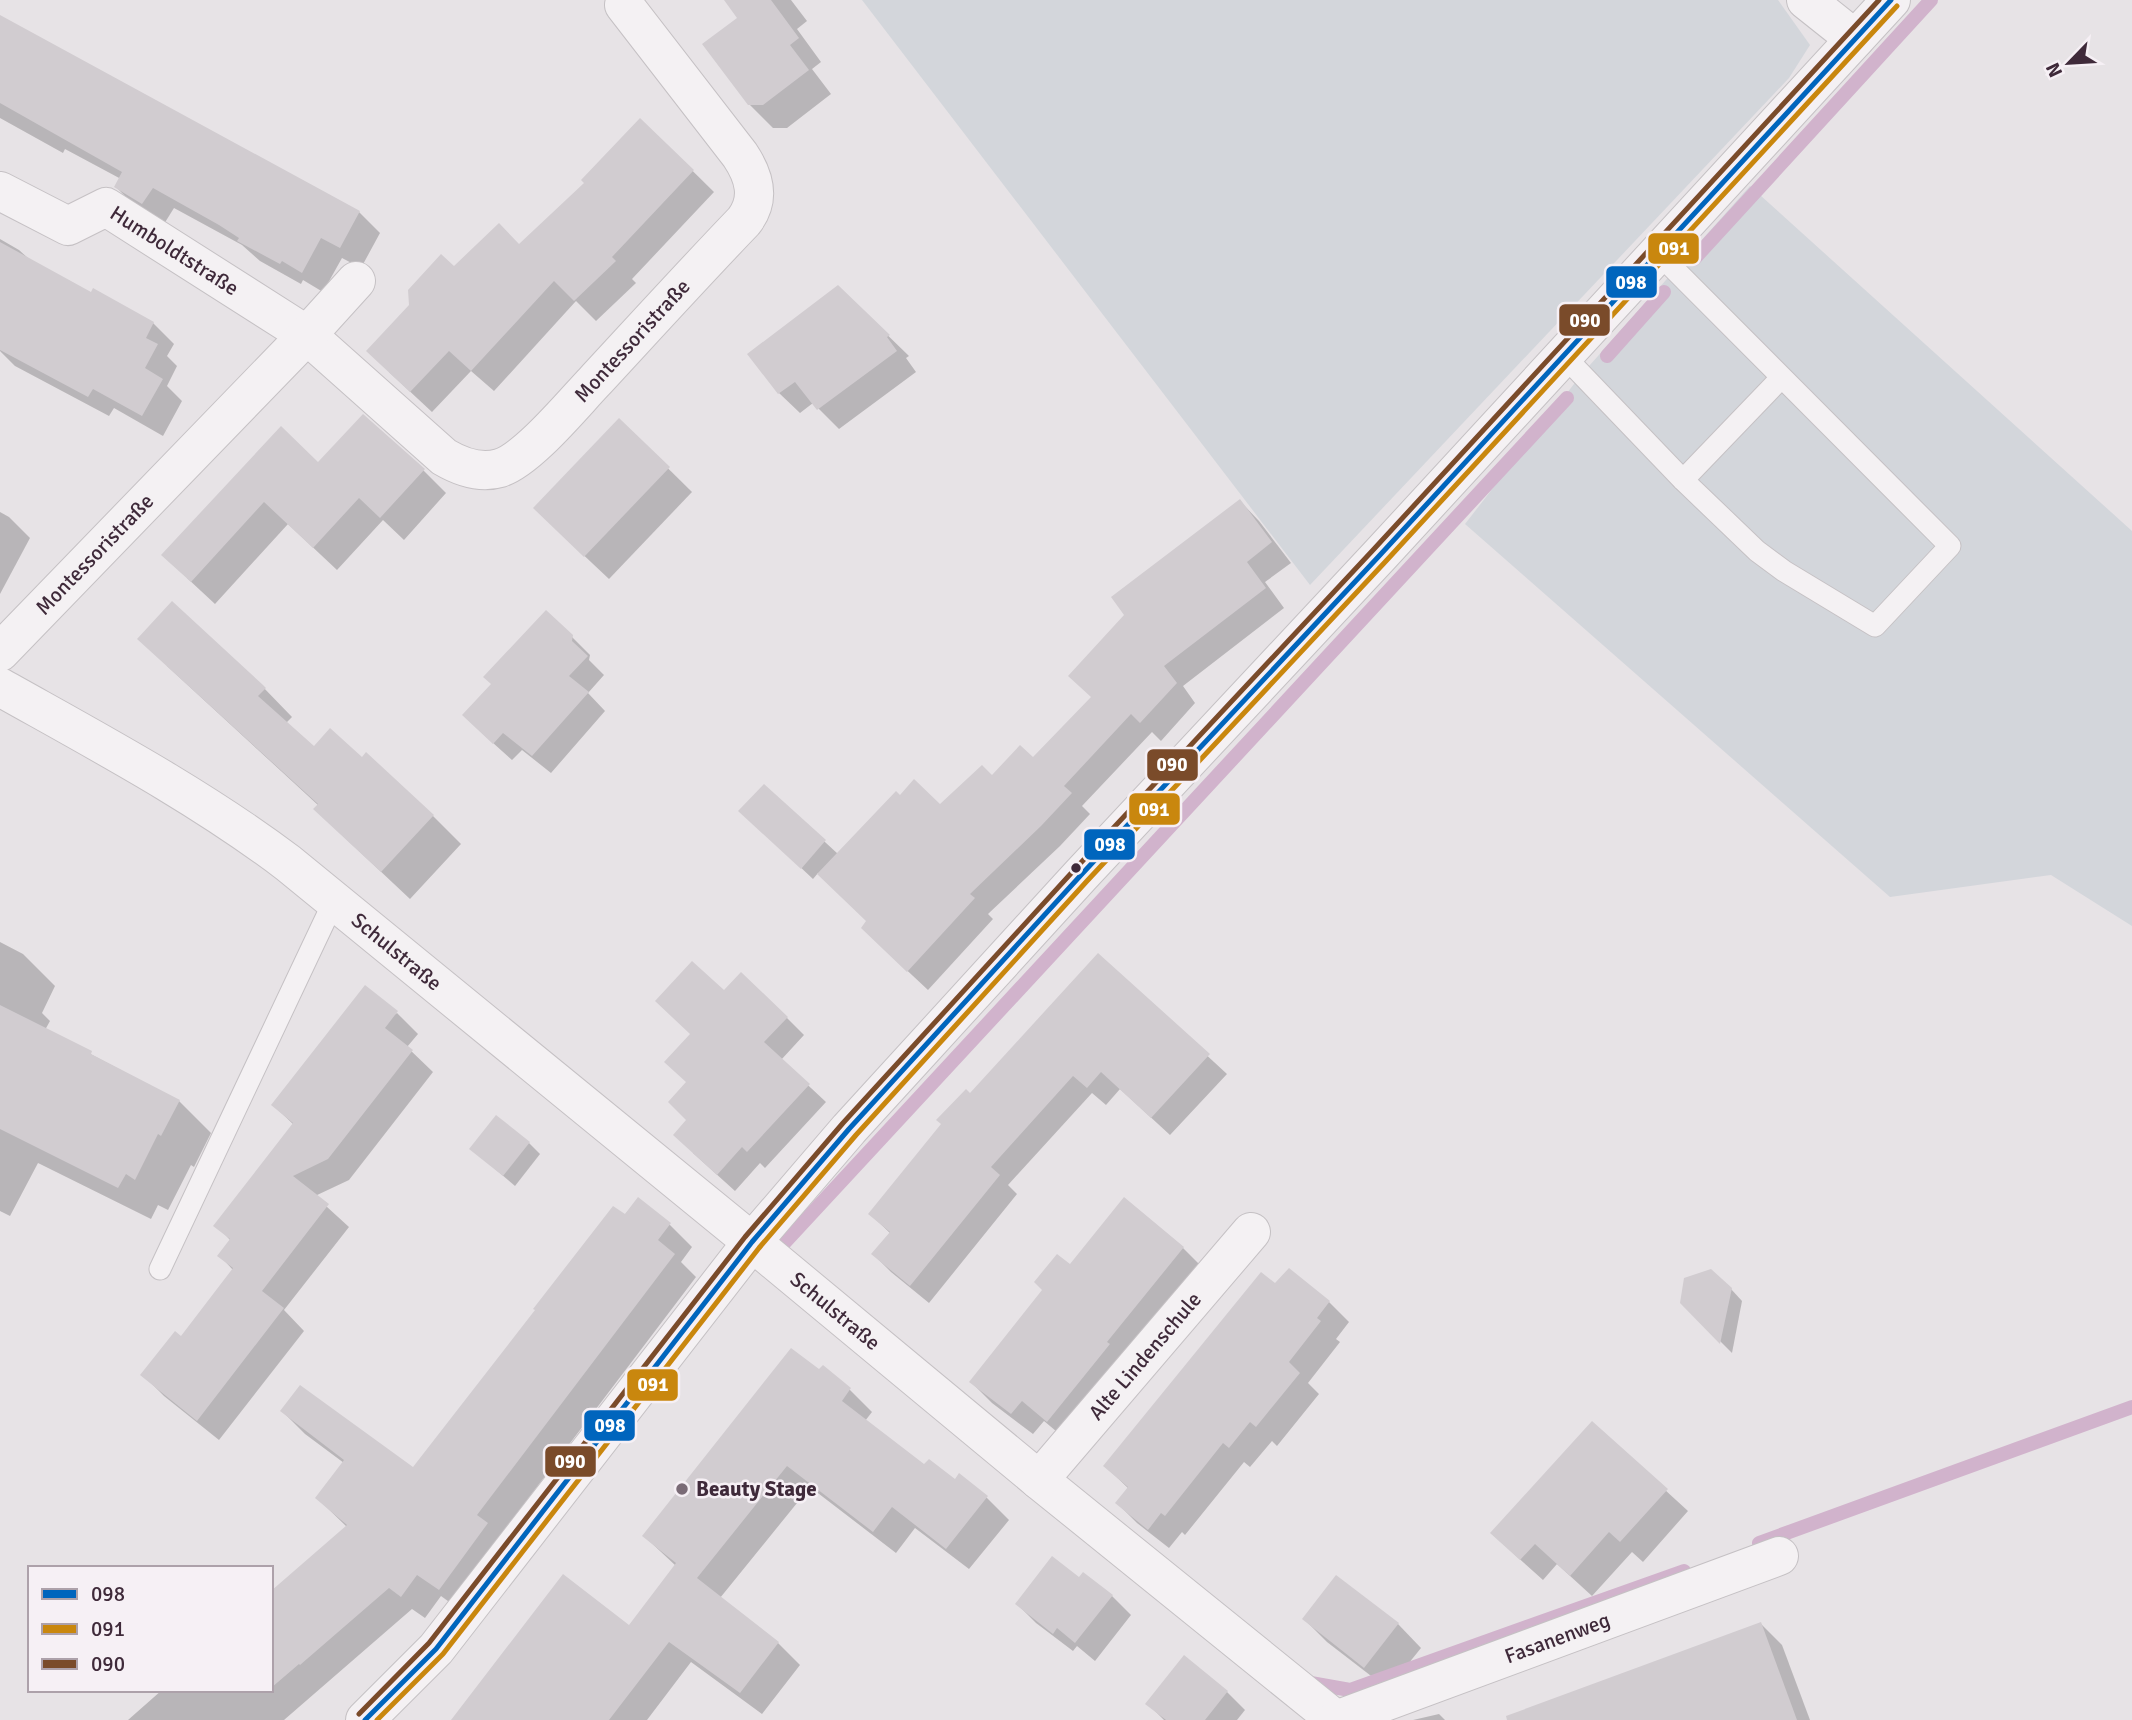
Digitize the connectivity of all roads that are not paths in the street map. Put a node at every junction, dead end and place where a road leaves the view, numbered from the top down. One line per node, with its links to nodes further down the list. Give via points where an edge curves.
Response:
1 (1806, 0): 4 (street)
2 (1891, 0): 4 (street)
3 (624, 5): 8 (street, Montessoristraße, via 740,155 754,185 754,204 563,415 510,464 488,470 466,468 444,457)
4 (1855, 39): 6 (street)
5 (0, 191): 8 (street, Humboldtstraße, via 68,226 106,207)
6 (1659, 254): 9 (street); 10 (lane)
7 (356, 281): 8 (street, Montessoristraße)
8 (307, 334): 12 (street, Montessoristraße)
9 (1564, 356): 11 (lane); 16 (street, via 1081,875)
10 (1781, 378): 11 (lane); 11 (lane, via 1950,546 1875,626 1757,551)
11 (1683, 480)
12 (0, 652)
13 (0, 687): 14 (street, Schulstraße, via 246,831)
14 (334, 901): 16 (street, Schulstraße); 17 (lane, Schulstraße)
15 (1251, 1232): 18 (street, Alte Lindenschule)
16 (752, 1242): 18 (street, Schulstraße); 20 (street, via 436,1649)
17 (160, 1269)
18 (1039, 1480): 21 (street, Schulstraße)
19 (1779, 1556): 21 (street, Fasanenweg)
20 (365, 1720)
21 (1336, 1720)

